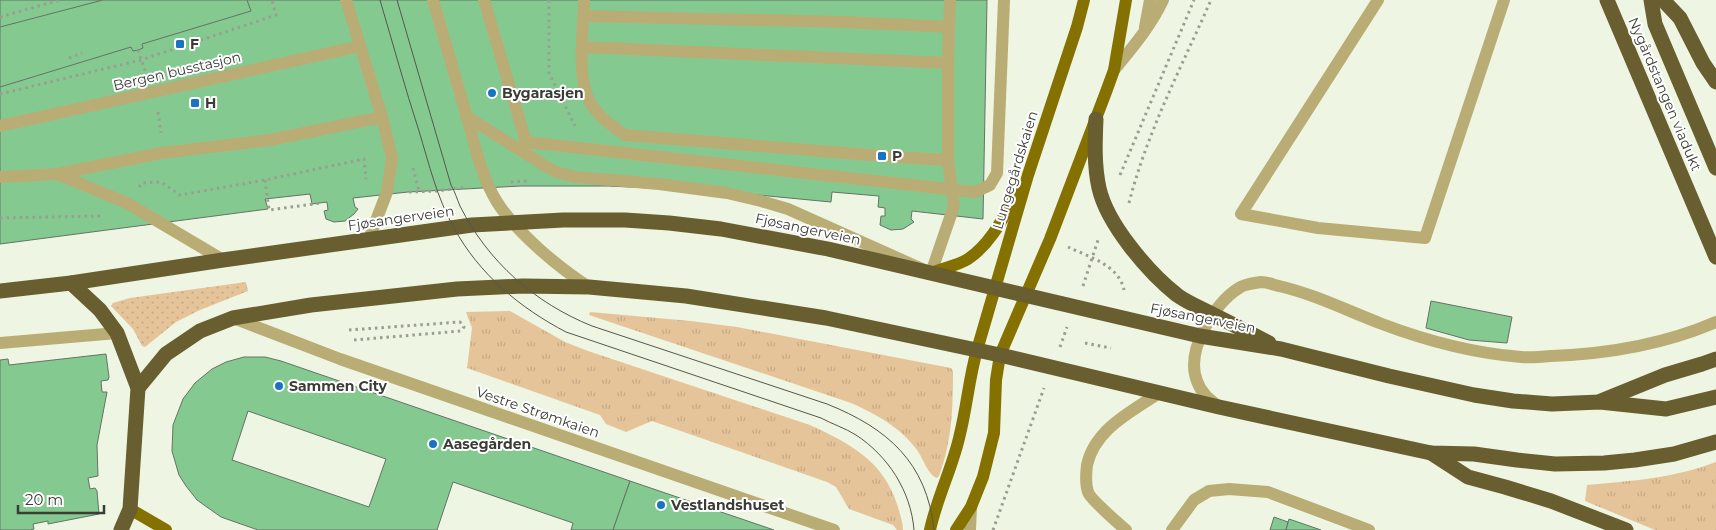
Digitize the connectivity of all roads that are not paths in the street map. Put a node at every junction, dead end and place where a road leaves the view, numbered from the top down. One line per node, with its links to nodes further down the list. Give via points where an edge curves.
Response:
1 (346, 0): 19 (street)
2 (433, 0): 24 (street)
3 (484, 0): 6 (street, via 526,142 975,192 990,185 997,173)
4 (584, 0): 16 (street)
5 (950, 0): 17 (street)
6 (1004, 0)
7 (1084, 0): 31 (main road, Lungegårdskaien)
8 (1126, 0): 22 (main road)
9 (1150, 0): 18 (street)
10 (1163, 0): 18 (street)
11 (1378, 0): 12 (street, via 1241,214 1318,228 1425,238)
12 (1504, 0)
13 (1607, 0): 35 (highway, Nygårdstangen viadukt)
14 (1651, 0): 29 (highway, via 1655,24)
15 (1663, 0): 23 (highway, via 1680,18)
16 (584, 16): 17 (street, via 845,22); 20 (street)
17 (949, 28): 21 (street)
18 (1144, 32): 22 (street)
19 (360, 46): 25 (street); 27 (street, Bergen busstasjon)
20 (582, 47): 21 (street); 28 (street, via 582,78 590,103 606,122 625,135)
21 (948, 63): 28 (street)
22 (1114, 70): 26 (main road)
23 (1716, 82)
24 (466, 116): 33 (street, via 488,185); 37 (street, via 559,172 576,177 669,185 761,201 788,209)
25 (382, 117): 30 (street, via 270,140 161,154); 34 (street, via 392,158 386,192)
26 (1096, 119): 42 (main road); 43 (highway, via 1095,162 1099,190 1121,234 1138,257 1176,294)
27 (0, 126)
28 (948, 160): 37 (street, via 954,206)
29 (1716, 168)
30 (57, 174): 32 (street); 36 (street, via 127,203)
31 (1028, 175): 37 (main road, via 982,248 966,260); 40 (main road, Lungegårdskaien)
32 (0, 177)
33 (513, 222): 34 (highway, Fjøsangerveien); 37 (highway, Fjøsangerveien, via 625,220 721,229); 39 (street, via 549,258)
34 (369, 239): 36 (highway, Fjøsangerveien)
35 (1716, 257)
36 (223, 260): 38 (highway, Fjøsangerveien)
37 (930, 273): 40 (highway, Fjøsangerveien)
38 (71, 283): 41 (highway, Fjøsangerveien); 46 (highway, via 100,310)
39 (589, 287): 44 (highway, via 457,289 311,305); 50 (highway, via 686,296 826,318)
40 (996, 288): 42 (highway, Fjøsangerveien); 50 (main road, Lungegårdskaien)
41 (0, 291)
42 (1026, 294): 47 (highway, Fjøsangerveien); 51 (main road)
43 (1213, 314): 45 (street, via 1225,298 1241,286 1262,282 1294,290 1440,344 1523,357 1575,356 1653,343); 47 (street); 49 (highway)
44 (233, 318): 53 (highway, via 200,331 166,354); 64 (street, Vestre Strømkaien, via 340,359)
45 (1716, 322)
46 (117, 333): 48 (street); 53 (highway)
47 (1200, 336): 49 (highway, Fjøsangerveien); 57 (street, via 1194,362 1196,380 1203,394)
48 (6, 342)
49 (1281, 349): 56 (highway, Fjøsangerveien, via 1474,395 1552,404)
50 (977, 350): 51 (highway); 65 (main road, Lungegårdskaien, via 951,468)
51 (1000, 355): 54 (highway); 60 (main road, via 994,433 983,477)
52 (1716, 359): 56 (highway, via 1665,375)
53 (138, 388): 61 (highway)
54 (1159, 393): 57 (highway); 68 (street, via 1110,426 1090,454 1085,475 1088,493)
55 (1716, 396): 56 (highway, via 1666,409)
56 (1600, 402)
57 (1219, 407): 59 (highway)
58 (1716, 442): 59 (highway, via 1674,454 1604,463 1555,464 1474,454)
59 (1431, 454): 71 (highway, via 1468,477 1551,502)
60 (971, 507): 66 (main road); 67 (street)
61 (130, 509): 62 (highway); 63 (main road)
62 (120, 530)
63 (166, 530)
64 (834, 530)
65 (930, 530)
66 (956, 530)
67 (970, 530)
68 (1126, 530)
69 (1172, 530): 70 (street, via 1194,500 1209,491 1229,489 1268,492)
70 (1369, 530)
71 (1626, 530)

